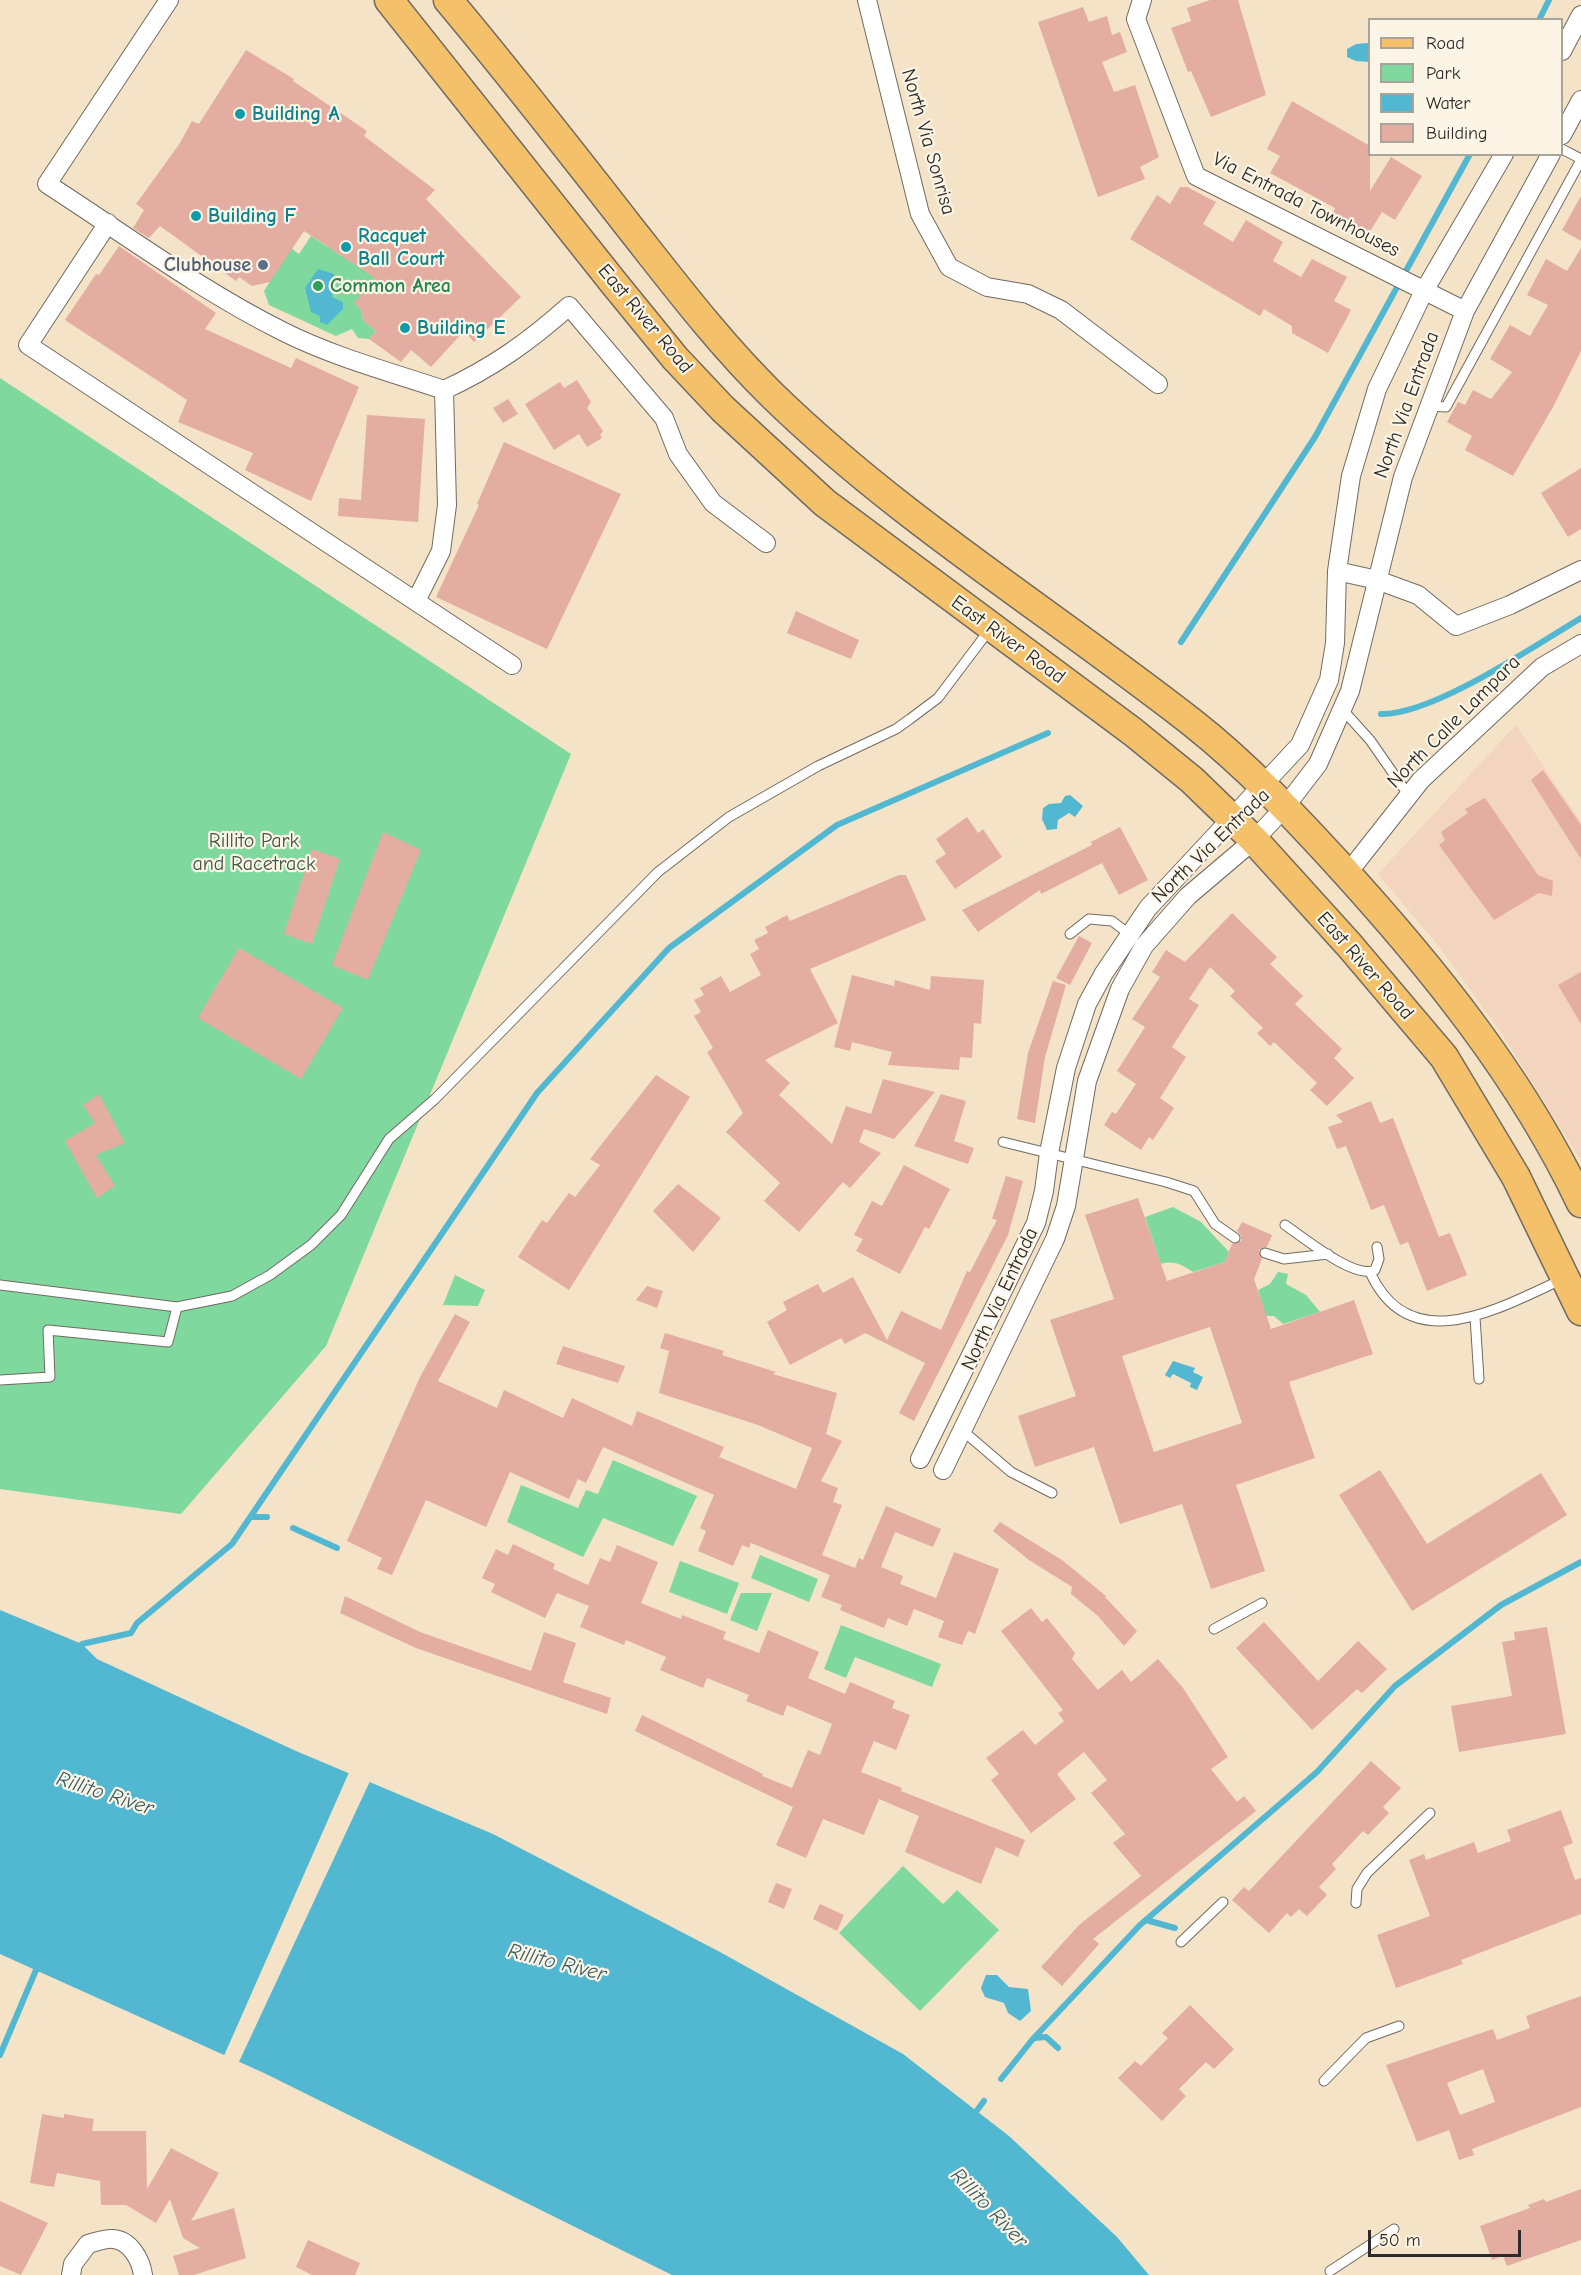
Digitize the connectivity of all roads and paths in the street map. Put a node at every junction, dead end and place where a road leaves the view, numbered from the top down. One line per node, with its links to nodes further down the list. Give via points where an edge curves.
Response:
1 (169, 0): 14 (street, via 47,184)
2 (388, 0): 25 (main road, East River Road, via 675,358 723,410 825,503)
3 (448, 0): 29 (main road, via 700,317 770,393 849,465 1198,728)
4 (867, 0): 17 (street, North Via Sonrisa, via 920,214 949,267 987,287 1028,294 1061,310)
5 (1142, 0): 15 (street, Via Entrada Townhouses, via 1136,19 1196,176)
6 (1581, 15): 7 (street)
7 (1563, 49)
8 (1581, 100): 9 (street)
9 (1563, 133)
10 (1563, 150): 13 (lane)
11 (1503, 156): 15 (street, North Via Entrada)
12 (1550, 156): 16 (street, North Via Entrada)
13 (1581, 159): 19 (lane, via 1446,407)
14 (108, 223): 18 (street, via 194,283 286,333 349,359); 24 (street, via 28,345)
15 (1424, 291): 16 (street, Via Entrada Townhouses); 22 (street, North Via Entrada, via 1377,389 1351,476)
16 (1465, 311): 19 (street, North Via Entrada)
17 (1158, 384)
18 (444, 390): 20 (street, via 510,355 569,306 664,418 678,454 713,503); 24 (street, via 447,505 443,536 441,551)
19 (1430, 406): 23 (street, North Via Entrada, via 1403,477)
20 (766, 543)
21 (1581, 570): 23 (street, via 1456,626 1418,596)
22 (1337, 571): 23 (street); 29 (street, North Via Entrada, via 1335,643 1329,680 1300,745)
23 (1377, 579): 28 (street, North Via Entrada, via 1350,691)
24 (416, 601): 27 (street)
25 (991, 629): 32 (main road, East River Road, via 1132,732 1192,780); 49 (lane, via 938,698 910,719 729,817 658,872 435,1099 389,1139 341,1215 311,1245 232,1296)
26 (1581, 644): 30 (street, North Calle Lampara, via 1542,667)
27 (513, 664)
28 (1342, 708): 30 (lane, via 1370,740); 31 (street, North Via Entrada, via 1318,764)
29 (1263, 786): 31 (main road); 32 (street, North Via Entrada)
30 (1408, 796): 34 (street, North Calle Lampara)
31 (1285, 807): 33 (street, North Via Entrada); 34 (main road)
32 (1232, 819): 33 (main road, East River Road); 36 (street, North Via Entrada, via 1148,908)
33 (1254, 840): 39 (street, North Via Entrada, via 1188,896 1144,946 1119,989 1088,1081); 47 (main road, East River Road, via 1444,1057 1516,1178)
34 (1347, 874): 40 (main road, via 1464,1012 1501,1065)
35 (1070, 934): 36 (lane, via 1089,919 1112,921)
36 (1129, 934): 38 (street, North Via Entrada, via 1104,973 1076,1032)
37 (1003, 1142): 38 (lane)
38 (1049, 1153): 39 (lane); 55 (street, North Via Entrada, via 1036,1223)
39 (1074, 1159): 42 (lane, via 1194,1191 1215,1224); 54 (street, North Via Entrada, via 1066,1206 1054,1239)
40 (1581, 1203)
41 (1285, 1225): 45 (lane)
42 (1235, 1238)
43 (1377, 1247): 46 (lane, via 1377,1266)
44 (1265, 1253): 45 (lane, via 1284,1259)
45 (1328, 1254): 46 (lane, via 1355,1270)
46 (1370, 1272): 51 (lane, via 1382,1296 1409,1314 1430,1322 1458,1322)
47 (1566, 1277): 50 (main road, East River Road); 51 (lane)
48 (0, 1285): 49 (lane)
49 (177, 1307): 53 (lane, via 168,1342 48,1330 50,1377)
50 (1581, 1311)
51 (1475, 1317): 52 (lane)
52 (1479, 1379)
53 (0, 1380)
54 (962, 1430): 56 (street, North Via Entrada); 57 (lane, via 1011,1472)
55 (920, 1459)
56 (943, 1470)
57 (1052, 1493)
58 (1262, 1603): 59 (lane)
59 (1214, 1629)
60 (1430, 1813): 62 (lane, via 1367,1873 1357,1889)
61 (1223, 1902): 63 (lane)
62 (1356, 1903)
63 (1181, 1942)
64 (1399, 2026): 65 (lane, via 1366,2038)
65 (1324, 2081)
66 (1394, 2229): 67 (lane)
67 (1330, 2271)
68 (71, 2275): 69 (street, via 73,2264 88,2244 114,2239 129,2246 139,2258)
69 (143, 2275)

